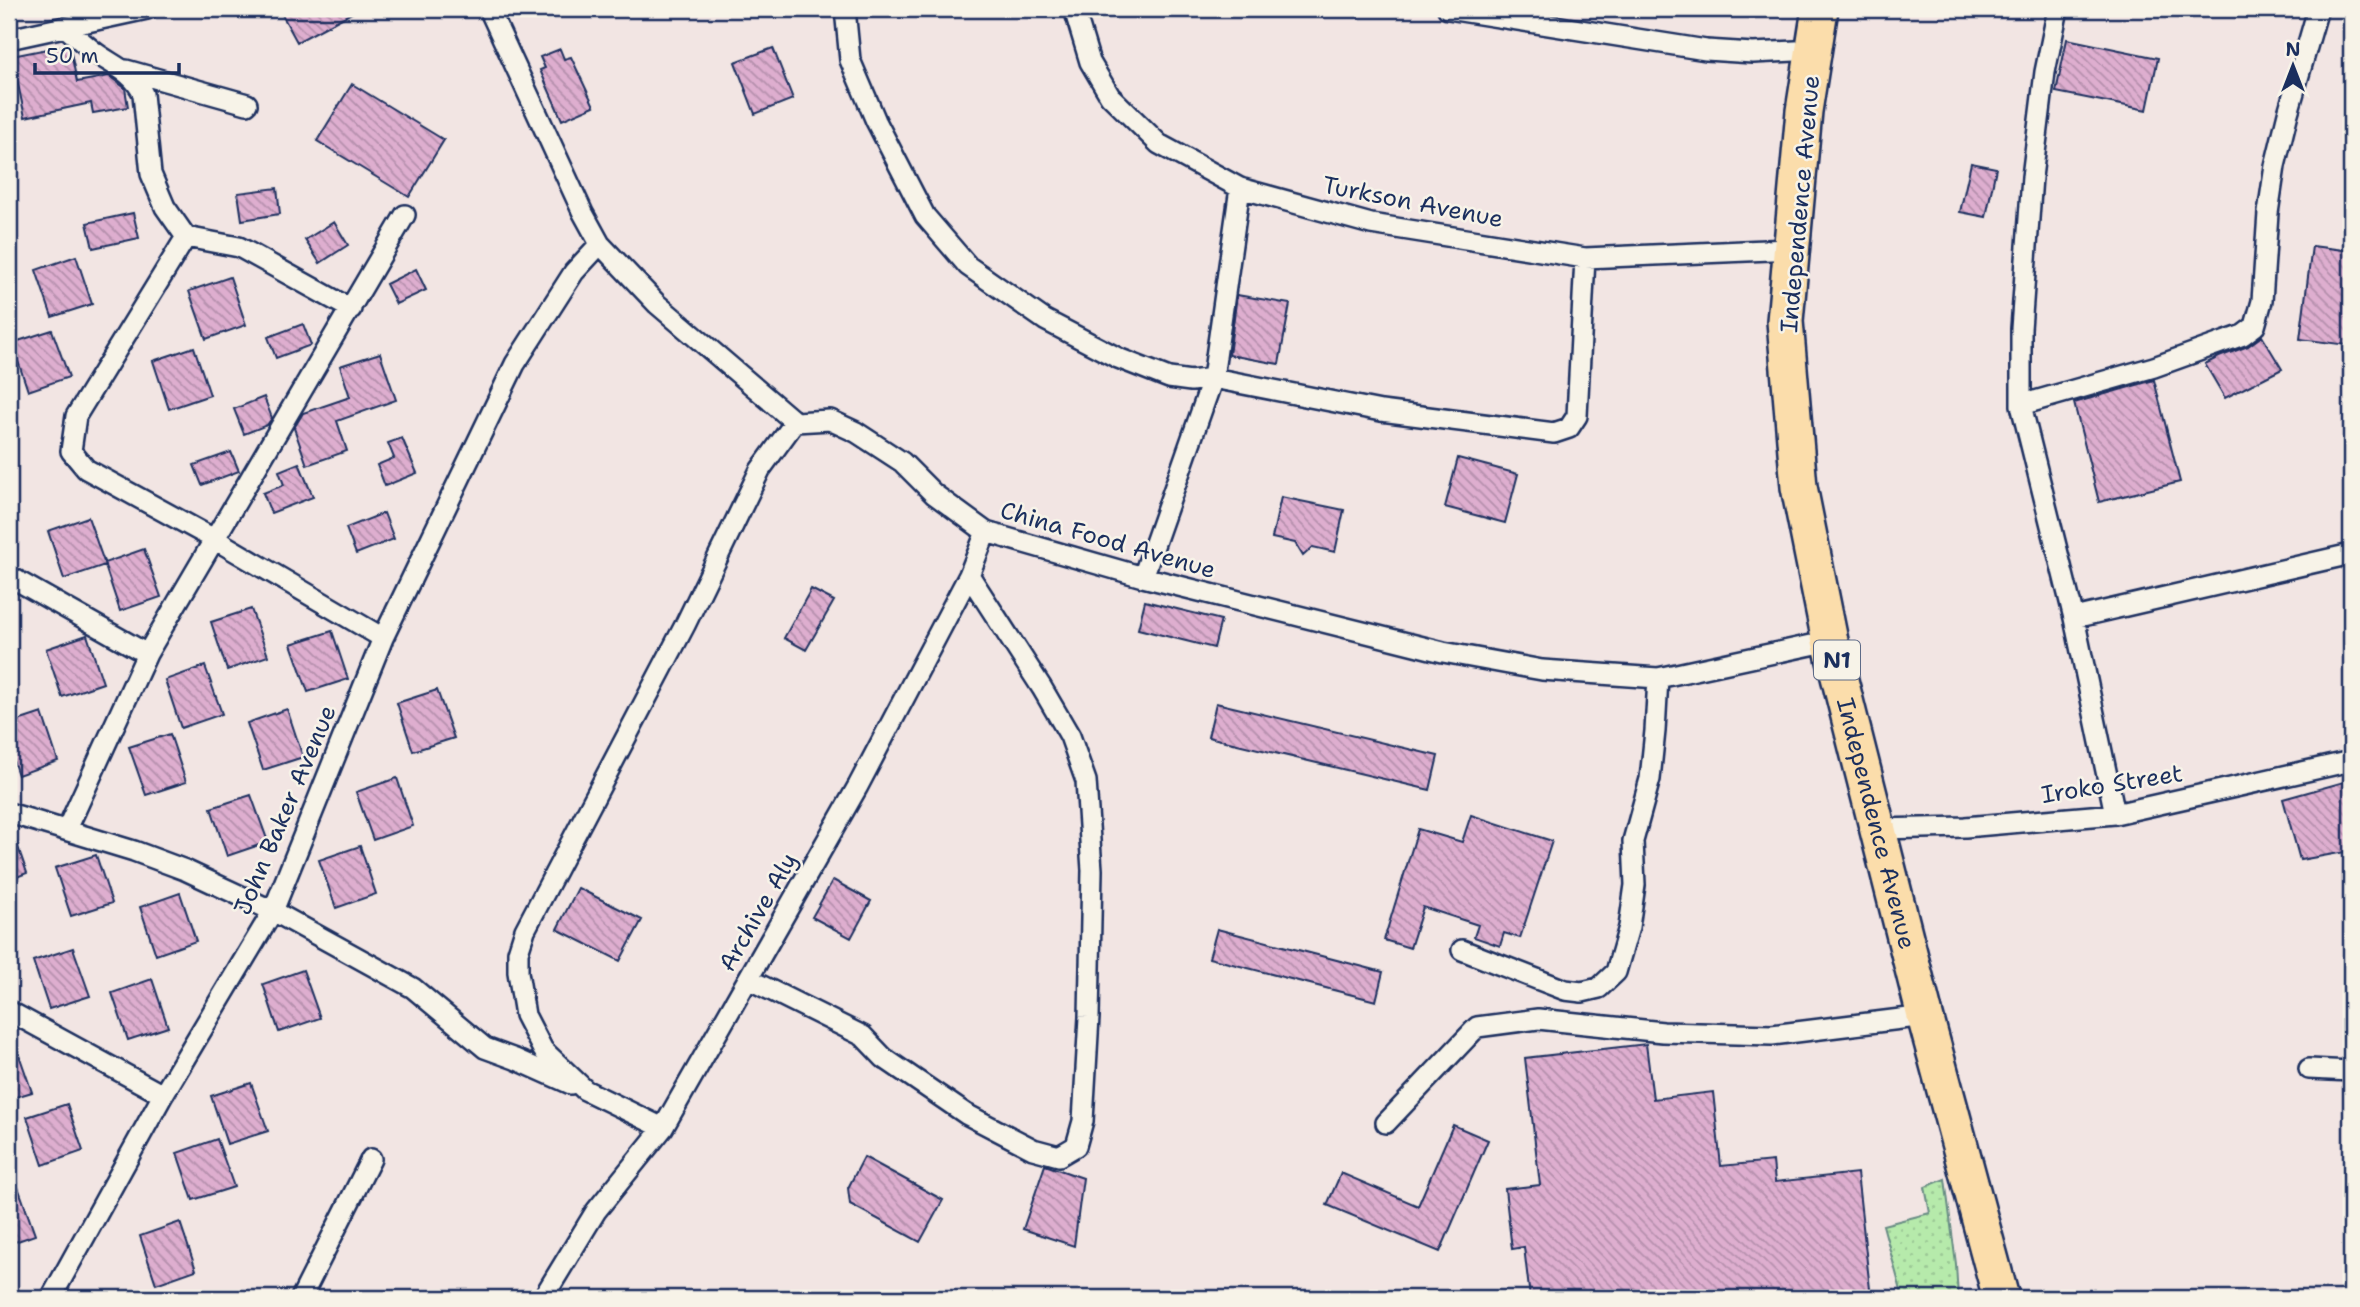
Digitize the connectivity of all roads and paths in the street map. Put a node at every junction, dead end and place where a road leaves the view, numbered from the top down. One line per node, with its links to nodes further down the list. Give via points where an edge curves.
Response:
1 (147, 9): 9 (street)
2 (489, 9): 17 (street)
3 (845, 9): 21 (street, via 850,60 876,121 925,216 968,266 1045,320 1118,358 1169,378)
4 (1074, 9): 14 (street, Turkson Avenue, via 1090,62 1110,96 1160,144)
5 (1448, 9): 11 (street, via 1706,50)
6 (1820, 9): 11 (highway, Independence Avenue / N1)
7 (2058, 9): 22 (street, via 2032,177 2021,329)
8 (2318, 9): 22 (street, via 2276,166 2262,301 2255,326 2243,335 2154,367)
9 (65, 27): 10 (street); 12 (street)
10 (9, 39)
11 (1815, 50): 18 (highway, Independence Avenue / N1, via 1804,111)
12 (125, 70): 13 (street); 16 (street, via 142,94 151,174 164,207)
13 (247, 104)
14 (1240, 188): 19 (street, Turkson Avenue, via 1371,224); 21 (street)
15 (405, 215): 20 (street)
16 (186, 237): 20 (street, via 239,247); 25 (street, via 76,416 71,451 86,469)
17 (600, 244): 23 (street, via 657,304); 31 (street, John Baker Avenue, via 574,272 515,364)
18 (1791, 249): 19 (street, Turkson Avenue); 32 (highway, Independence Avenue / N1, via 1785,321 1799,487)
19 (1586, 258): 21 (street, via 1577,416 1561,431 1381,411)
20 (351, 309): 25 (street)
21 (1213, 378): 29 (street)
22 (2021, 405): 30 (street)
23 (796, 422): 24 (street, China Food Avenue, via 830,419 856,432); 47 (street, via 760,470 685,625 525,930 518,952 525,1014 543,1050)
24 (986, 532): 27 (street, Archive Aly); 29 (street, China Food Avenue)
25 (216, 540): 31 (street); 33 (street)
26 (2351, 554): 30 (street)
27 (969, 575): 42 (street, Archive Aly, via 858,786); 42 (street, via 1070,736 1086,781 1092,870 1089,1017 1083,1121 1076,1146 1059,1156 1033,1149 966,1114 884,1058 863,1036)
28 (9, 576): 33 (street)
29 (1143, 578): 34 (street, China Food Avenue, via 1443,652 1542,670)
30 (2074, 618): 37 (street)
31 (383, 638): 40 (street, John Baker Avenue)
32 (1830, 641): 34 (street, China Food Avenue); 39 (highway, Independence Avenue / N1)
33 (147, 654): 38 (street)
34 (1658, 678): 41 (street, via 1650,779 1633,841 1635,885 1616,972 1600,988 1565,990)
35 (2351, 761): 37 (street, Iroko Street)
36 (9, 813): 38 (street)
37 (2115, 814): 39 (street, Iroko Street)
38 (67, 829): 40 (street, via 185,870)
39 (1878, 829): 44 (highway, Independence Avenue / N1)
40 (273, 911): 47 (street, via 413,988 485,1048); 48 (street, John Baker Avenue)
41 (1462, 950)
42 (748, 979): 50 (street, Archive Aly)
43 (9, 1011): 48 (street)
44 (1925, 1016): 49 (street, via 1772,1035 1663,1032 1538,1019 1476,1027); 55 (highway, Independence Avenue / N1)
45 (2309, 1069): 46 (street)
46 (2351, 1071)
47 (585, 1090): 50 (street)
48 (163, 1095): 52 (street, John Baker Avenue)
49 (1386, 1123)
50 (663, 1128): 54 (street, Archive Aly, via 596,1211)
51 (371, 1159): 53 (street)
52 (51, 1298)
53 (301, 1298)
54 (543, 1298)
55 (2001, 1298)

